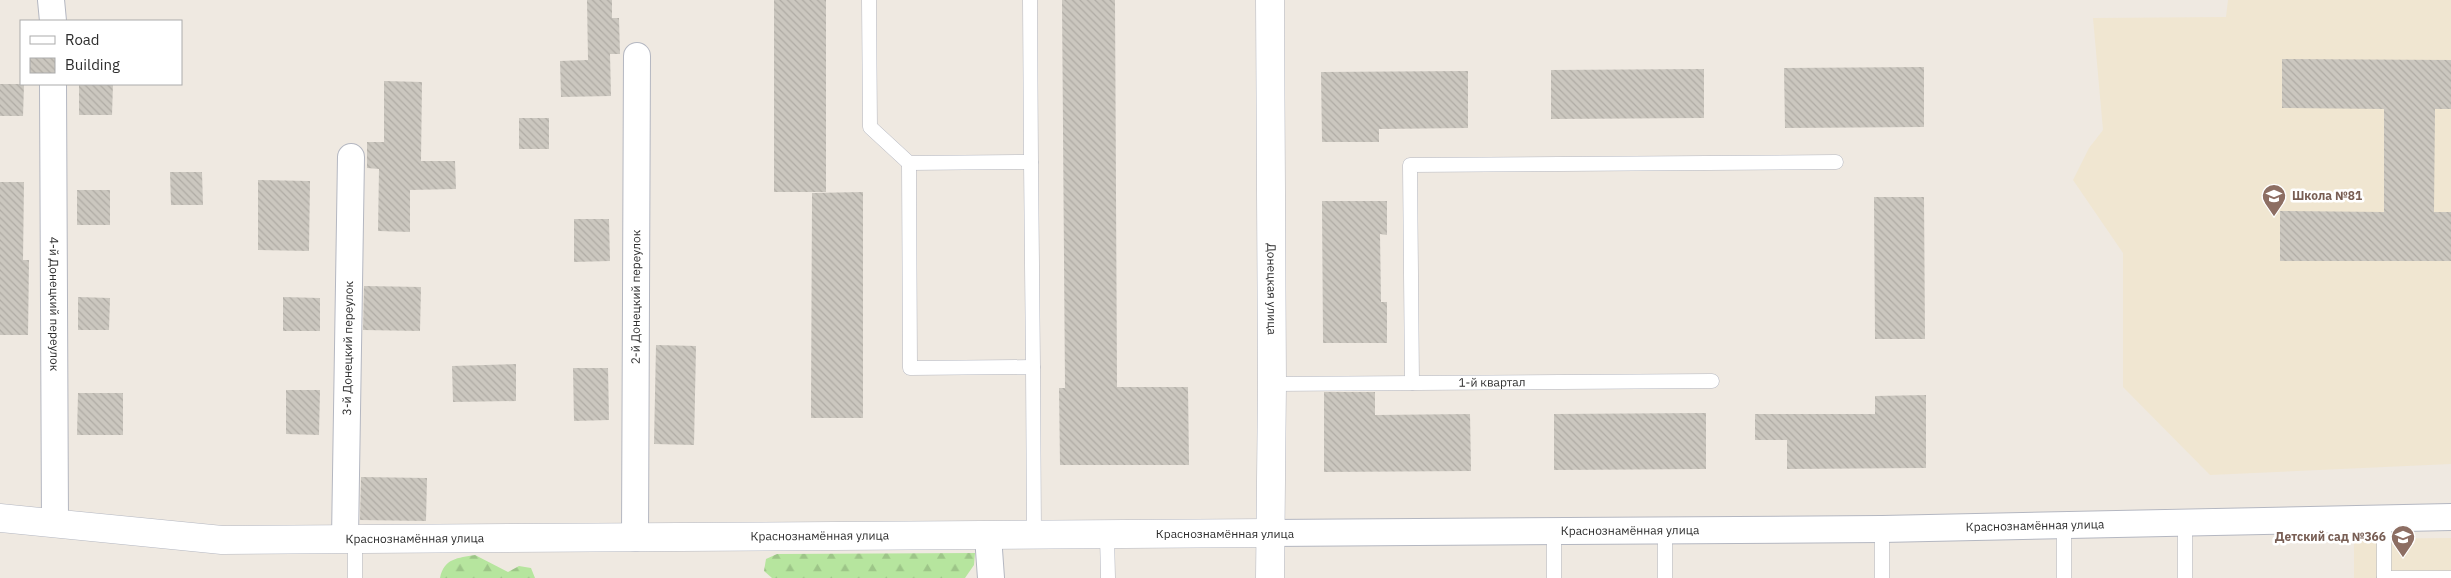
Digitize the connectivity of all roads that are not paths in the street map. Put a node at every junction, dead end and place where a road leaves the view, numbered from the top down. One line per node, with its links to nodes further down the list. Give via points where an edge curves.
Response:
1 (51, 0): 5 (street)
2 (869, 0): 9 (lane, via 870,128)
3 (1030, 0): 10 (lane)
4 (1270, 0): 14 (street, Донецкая улица)
5 (53, 20)
6 (637, 56): 29 (street, 2-й Донецкий переулок)
7 (53, 85): 20 (street, 4-й Донецкий переулок)
8 (351, 157): 30 (street, 3-й Донецкий переулок)
9 (909, 162): 10 (lane); 12 (lane, via 910,368)
10 (1031, 162): 12 (lane)
11 (1836, 162): 15 (lane, via 1410,165)
12 (1033, 366): 26 (lane)
13 (1712, 381): 15 (lane, 1-й квартал)
14 (1272, 384): 15 (lane, 1-й квартал); 25 (street, Донецкая улица)
15 (1412, 384)
16 (2451, 517): 18 (street, Краснознамённая улица)
17 (0, 518): 20 (street, Краснознамённая улица)
18 (2384, 518): 19 (street, Краснознамённая улица); 40 (lane)
19 (2185, 522): 21 (street, Краснознамённая улица); 39 (lane)
20 (55, 523): 30 (street, Краснознамённая улица, via 222,540)
21 (2064, 526): 22 (street, Краснознамённая улица); 38 (lane)
22 (1882, 529): 24 (street, Краснознамённая улица); 37 (lane)
23 (1554, 531): 24 (street, Краснознамённая улица); 25 (street, Краснознамённая улица); 35 (lane)
24 (1665, 531): 36 (lane)
25 (1270, 533): 27 (street, Краснознамённая улица); 34 (street, Донецкая улица)
26 (1034, 535): 27 (street, Краснознамённая улица); 28 (street, Краснознамённая улица)
27 (1108, 535): 33 (lane)
28 (988, 536): 29 (street, Краснознамённая улица); 32 (street)
29 (635, 538): 30 (street, Краснознамённая улица)
30 (350, 539): 31 (lane)
31 (355, 578)
32 (991, 578)
33 (1108, 578)
34 (1270, 578)
35 (1554, 578)
36 (1665, 578)
37 (1882, 578)
38 (2064, 578)
39 (2185, 578)
40 (2384, 578): 41 (lane)
41 (2451, 578)

